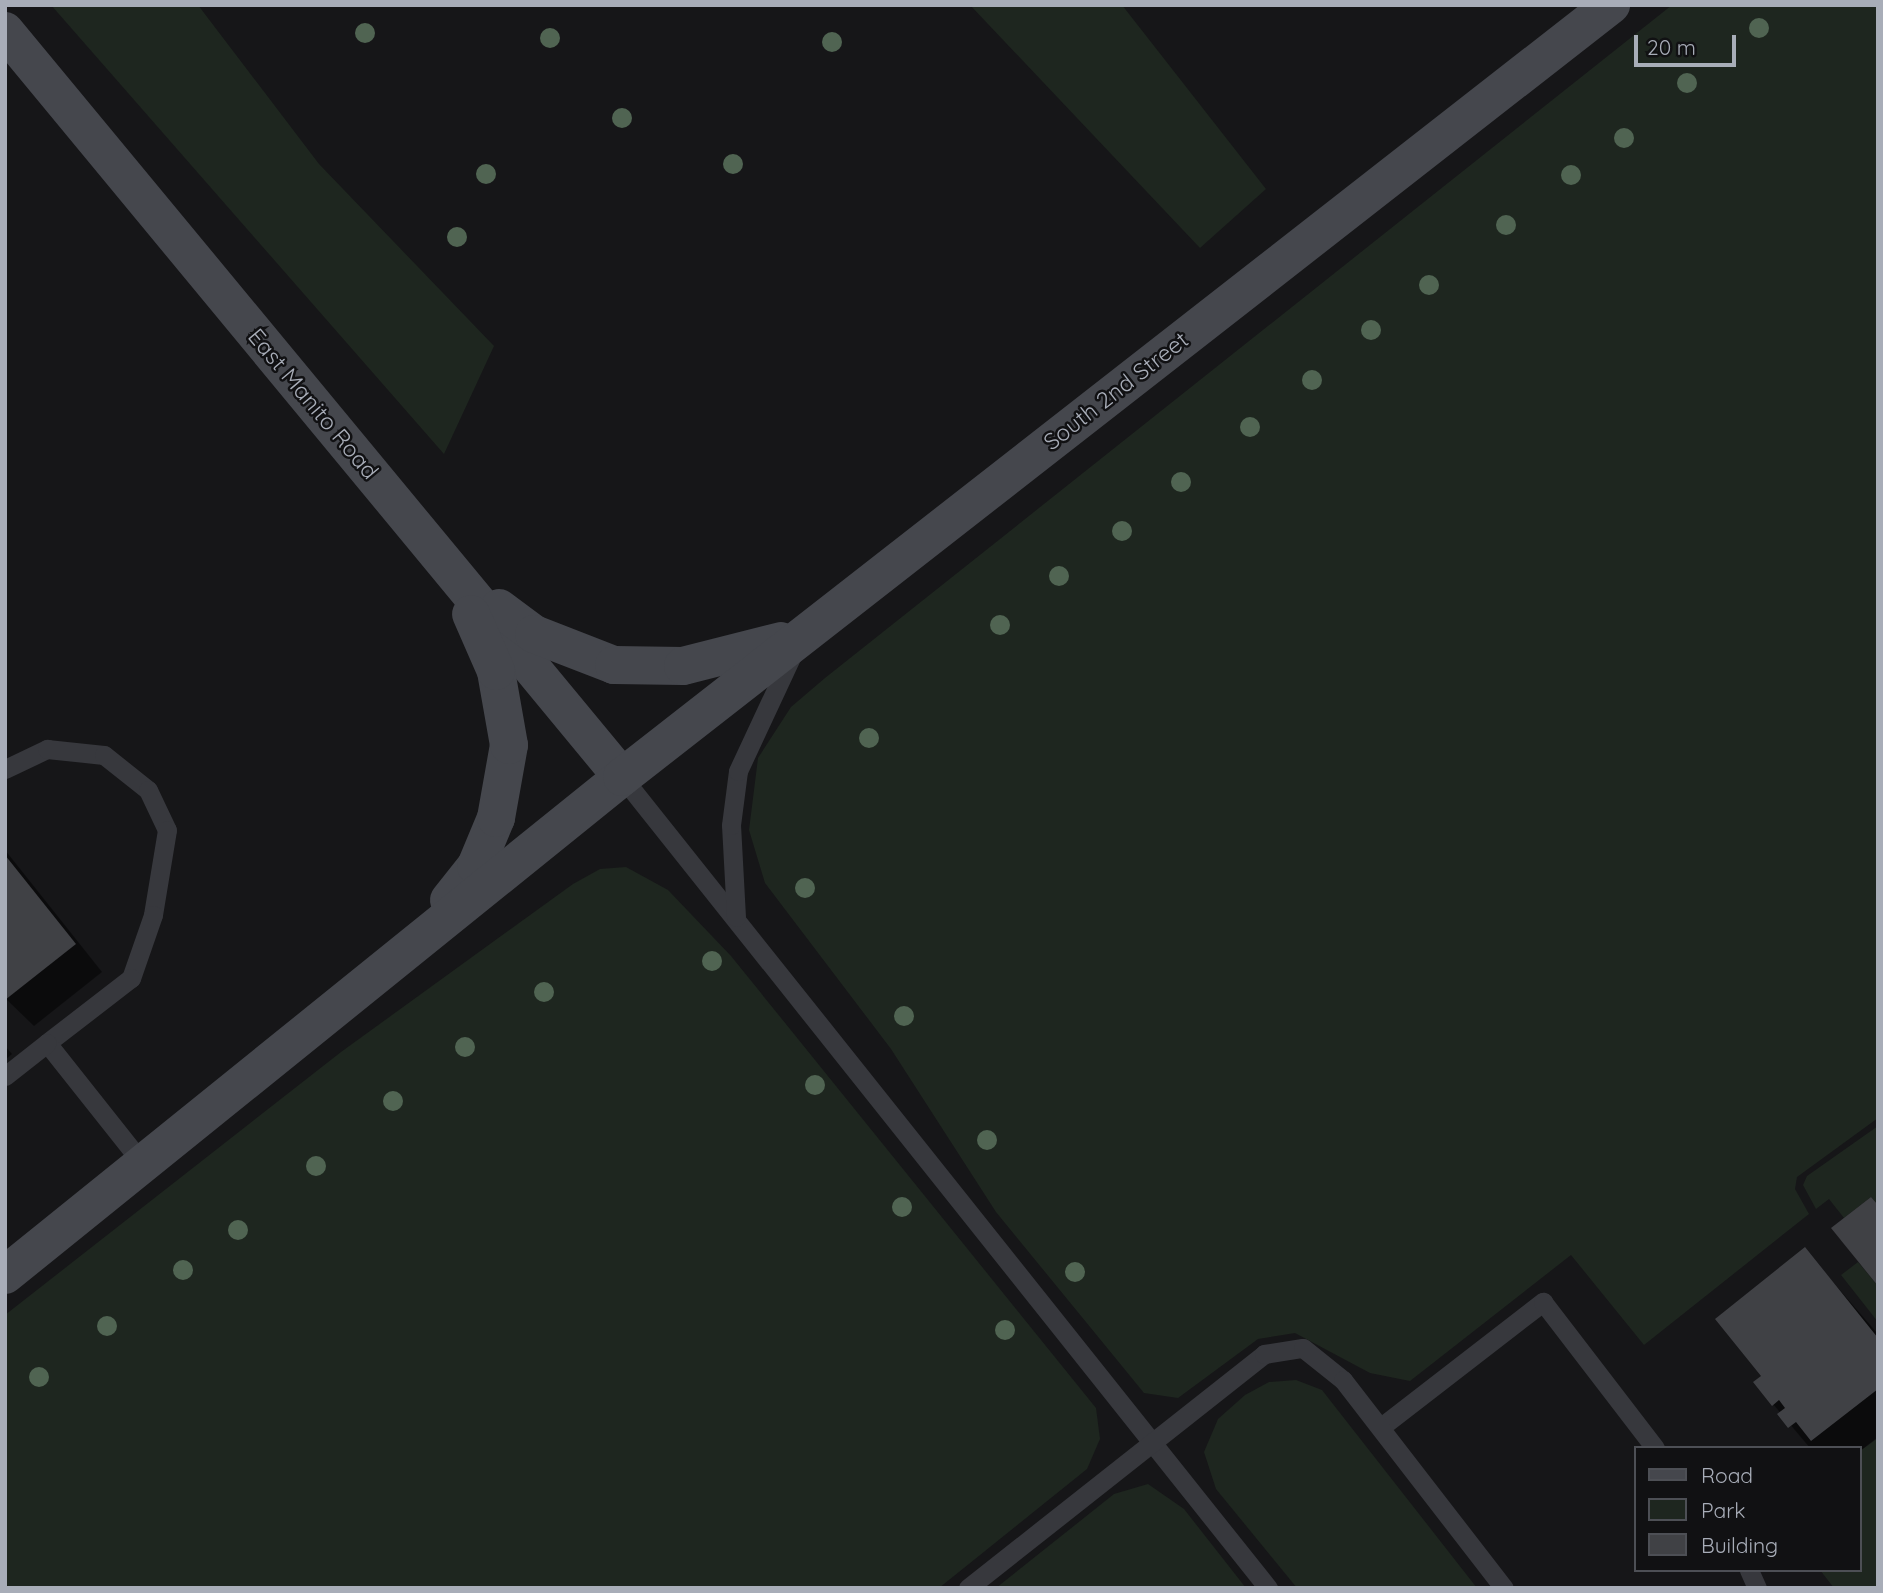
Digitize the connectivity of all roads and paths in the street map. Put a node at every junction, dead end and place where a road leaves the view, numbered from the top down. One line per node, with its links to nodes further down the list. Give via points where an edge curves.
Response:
1 (1611, 5): 4 (main road, South 2nd Street)
2 (5, 31): 3 (main road, East Manito Road)
3 (453, 573): 4 (main road, via 534,634 614,665 683,666); 6 (main road, East Manito Road); 8 (main road, via 496,671 505,707 506,766 496,818 476,866)
4 (803, 634): 6 (main road, South 2nd Street); 7 (lane, via 738,771 731,825)
5 (5, 769): 9 (lane, via 47,749 103,755 148,790 167,830 153,915 131,978)
6 (622, 777): 7 (lane); 8 (main road, South 2nd Street)
7 (736, 918): 14 (lane)
8 (412, 948): 11 (main road)
9 (47, 1043): 10 (lane); 11 (lane)
10 (5, 1076)
11 (143, 1164): 12 (main road)
12 (5, 1275)
13 (1381, 1427): 14 (lane, via 1343,1380 1303,1348 1265,1354); 15 (lane, via 1543,1302); 19 (lane)
14 (1152, 1442): 17 (lane); 18 (lane)
15 (1653, 1446)
16 (1750, 1572): 20 (lane)
17 (968, 1588)
18 (1268, 1588)
19 (1504, 1588)
20 (1757, 1588)

